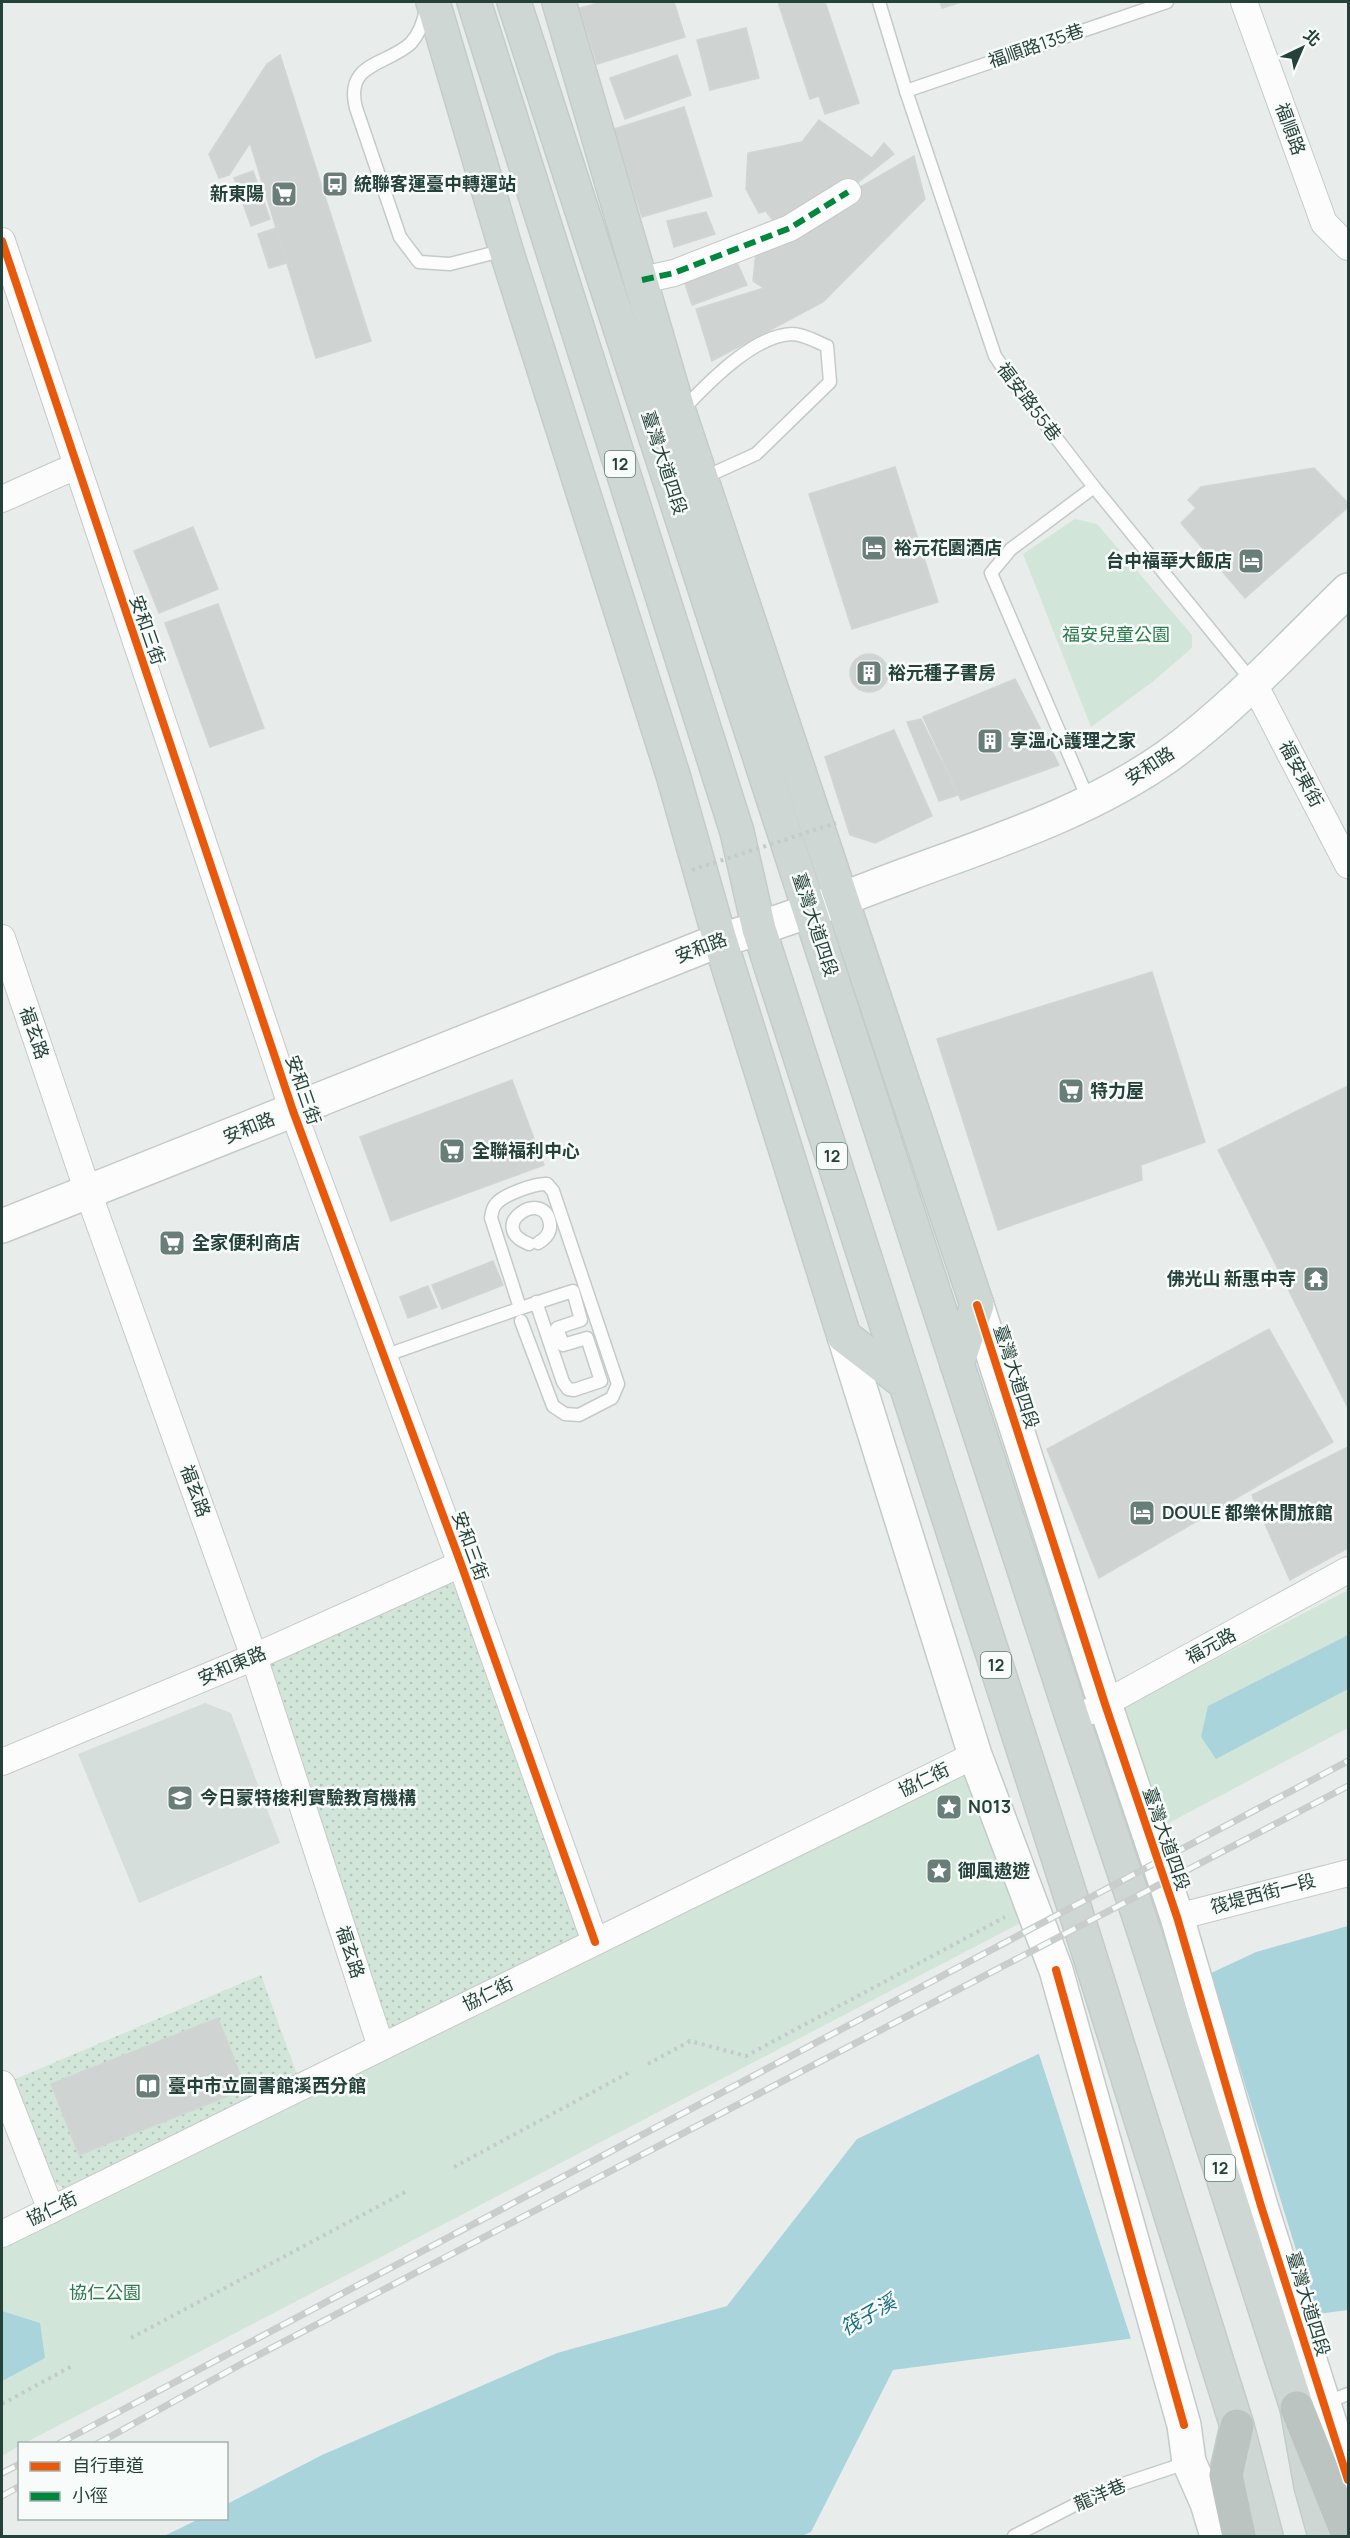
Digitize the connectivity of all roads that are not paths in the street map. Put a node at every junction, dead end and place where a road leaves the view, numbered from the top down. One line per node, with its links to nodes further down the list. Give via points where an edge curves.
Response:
1 (427, 2): 13 (lane, via 413,40 362,73 355,90 357,108 400,237 419,262 450,264)
2 (432, 2): 13 (main road, 12)
3 (474, 2): 26 (main road, 12, via 736,832)
4 (513, 2): 25 (main road, 臺灣大道四段 / 12)
5 (559, 2): 14 (main road, 臺灣大道四段)
6 (879, 2): 9 (lane, 福安路55巷)
7 (1167, 2): 9 (lane, 福順路135巷)
8 (1244, 2): 12 (street, 福順路, via 1324,224)
9 (906, 91): 18 (lane, 福安路55巷, via 995,356)
10 (848, 192): 14 (street, via 790,228 674,273)
11 (2, 241): 16 (street, 安和三街)
12 (1348, 247)
13 (507, 250): 28 (main road, 12, via 673,775)
14 (642, 280): 15 (main road, 臺灣大道四段)
15 (678, 408): 17 (main road, 臺灣大道四段); 17 (lane, via 689,403 754,345 791,334 827,346 830,382 756,454)
16 (76, 466): 19 (street); 29 (street, 安和三街)
17 (701, 479): 24 (main road, 臺灣大道四段)
18 (1094, 487): 21 (lane, 福安路55巷); 22 (lane, via 1011,549 991,573)
19 (2, 499)
20 (1348, 590): 21 (street, 安和路)
21 (1253, 682): 22 (street, 安和路, via 1167,756); 23 (street, 福安東街)
22 (1090, 804): 24 (street, 安和路)
23 (1348, 865)
24 (841, 899): 25 (street, 安和路); 33 (main road, 臺灣大道四段)
25 (810, 911): 26 (street, 安和路); 38 (main road, 臺灣大道四段 / 12)
26 (759, 929): 28 (street, 安和路); 39 (main road, 12)
27 (2, 939): 30 (street, 福玄路)
28 (720, 940): 29 (street, 安和路); 36 (main road)
29 (293, 1111): 30 (street, 安和路); 37 (street, 安和三街)
30 (88, 1192): 31 (street, 安和路); 42 (street, 福玄路)
31 (2, 1226)
32 (536, 1302): 32 (lane, via 563,1383 574,1390 601,1381 587,1338 563,1345 557,1328 581,1320 573,1291); 34 (lane)
33 (977, 1305): 38 (main road); 43 (street, 臺灣大道四段)
34 (520, 1308): 35 (lane, via 491,1218 493,1208 501,1198 547,1184 553,1191 618,1384 612,1398 579,1415 565,1414 553,1406); 37 (lane)
35 (521, 1321)
36 (844, 1336): 39 (main road); 45 (street)
37 (384, 1356): 40 (street, 安和三街)
38 (957, 1364): 44 (main road, 臺灣大道四段 / 12)
39 (905, 1383): 55 (main road, 12)
40 (460, 1564): 42 (street, 安和東路); 49 (street, 安和三街)
41 (1348, 1570): 43 (street, 福元路)
42 (254, 1658): 46 (street, 安和東路); 50 (street, 福玄路)
43 (1105, 1704): 44 (street, 福元路); 48 (street, 臺灣大道四段)
44 (1073, 1720): 48 (main road, 臺灣大道四段 / 12)
45 (975, 1755): 49 (street, 協仁街); 56 (street, via 1056,1970 1184,2425)
46 (2, 1762)
47 (1348, 1873): 48 (street, 筏堤西街一段)
48 (1160, 1923): 54 (main road, 臺灣大道四段 / 12)
49 (595, 1942): 50 (street, 協仁街)
50 (381, 2047): 52 (street, 協仁街)
51 (2, 2084): 52 (street)
52 (51, 2210): 53 (street, 協仁街)
53 (2, 2234)
54 (1322, 2398): 57 (street); 58 (highway); 63 (main road, 臺灣大道四段 / 12, via 1311,2486)
55 (1237, 2426): 61 (highway, via 1226,2475); 62 (main road, 12)
56 (1189, 2462): 59 (lane, 龍洋巷, via 1102,2491); 60 (street)
57 (1348, 2480)
58 (1348, 2535)
59 (1014, 2536)
60 (1217, 2536)
61 (1239, 2536)
62 (1266, 2536)
63 (1325, 2536)

